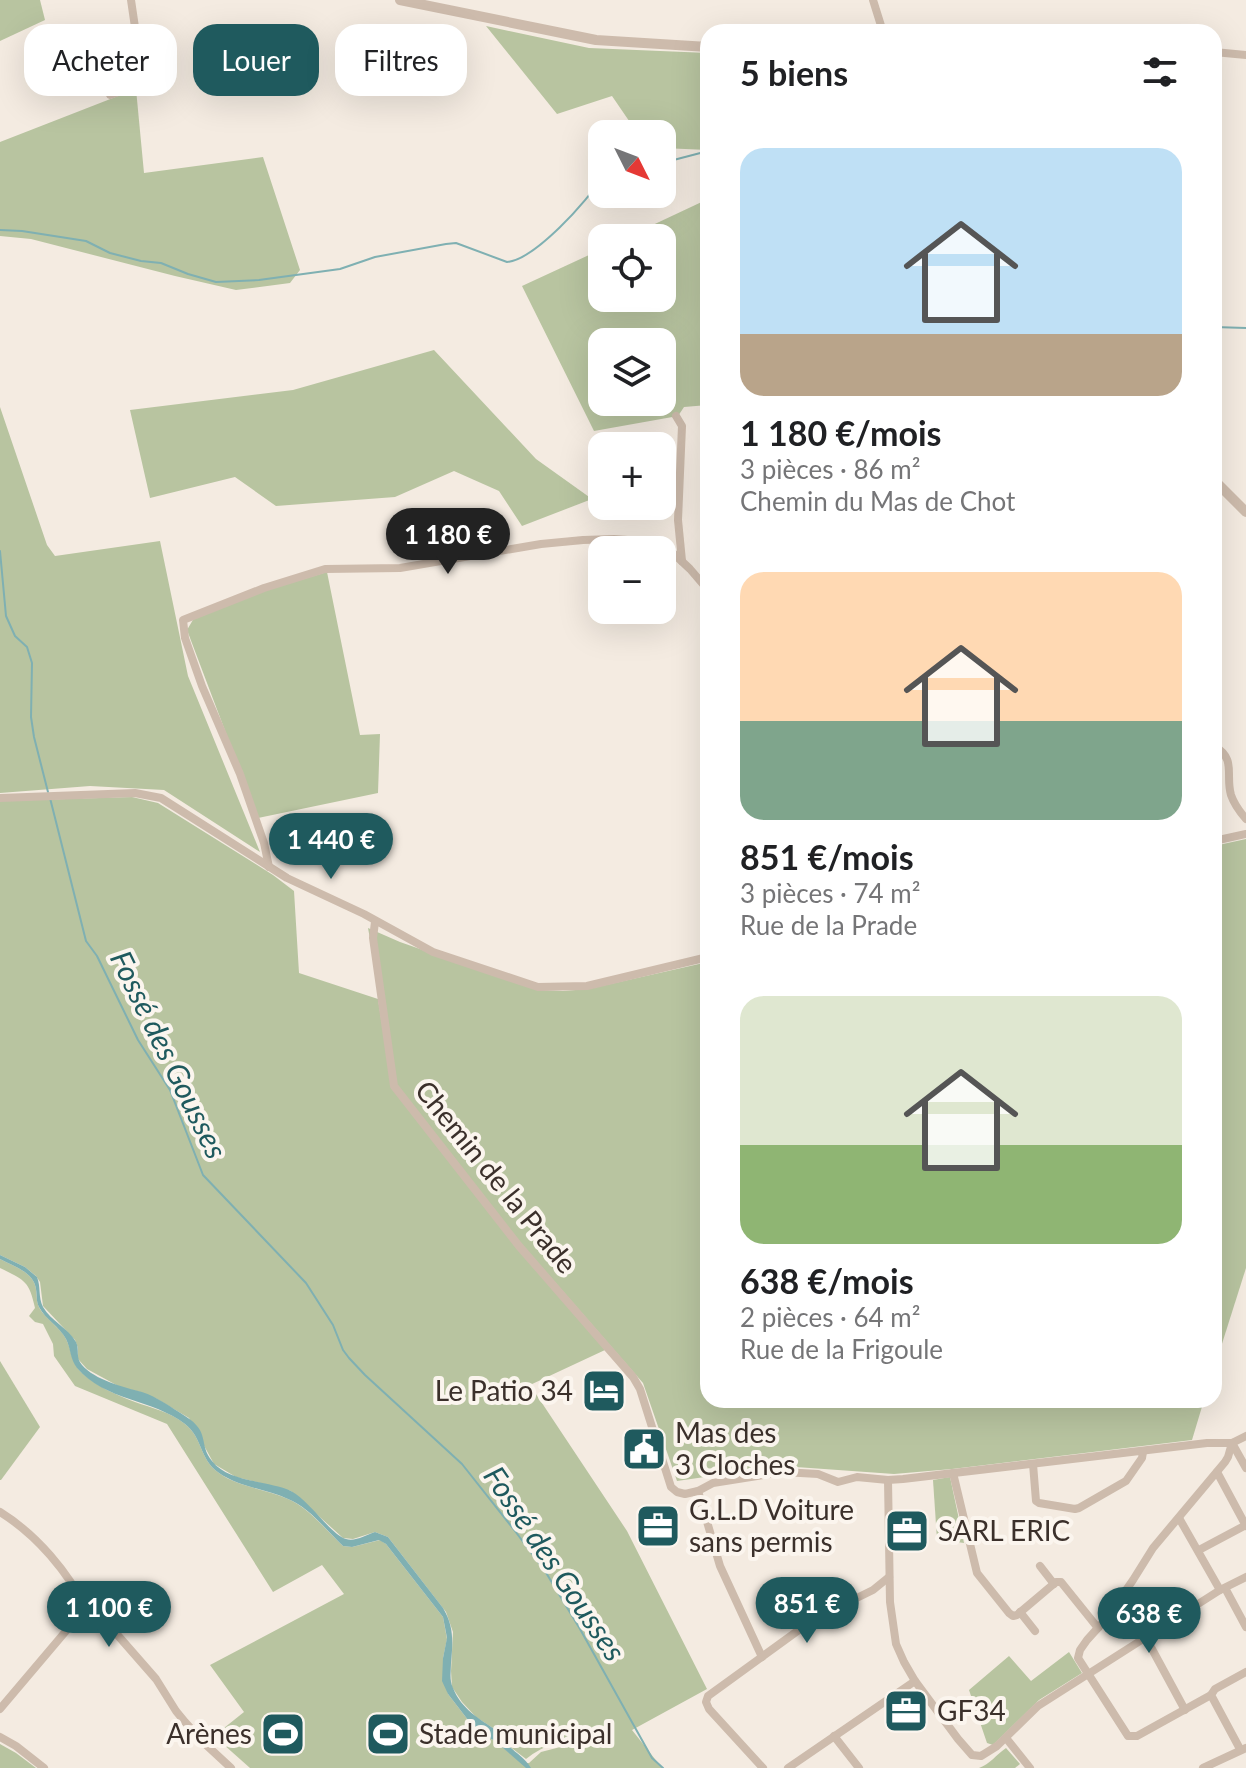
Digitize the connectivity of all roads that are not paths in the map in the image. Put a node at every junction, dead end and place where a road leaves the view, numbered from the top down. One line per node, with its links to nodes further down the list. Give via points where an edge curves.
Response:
1 (131, 0): 4 (street)
2 (400, 0): 6 (street, via 596,40)
3 (873, 0): 5 (street)
4 (135, 24)
5 (880, 24)
6 (700, 46)
7 (1222, 53): 8 (street)
8 (1246, 55)
9 (676, 416): 12 (street, via 682,426 678,520)
10 (1222, 488): 11 (street)
11 (1246, 512)
12 (683, 562): 13 (street); 19 (street, via 654,542 614,539 541,544 400,568 325,569 183,620 185,638 240,774)
13 (700, 581)
14 (1222, 751): 16 (street, via 1228,760 1232,798)
15 (0, 798): 19 (street, via 135,793 161,798)
16 (1246, 819)
17 (1246, 834): 18 (street)
18 (1222, 839)
19 (269, 867): 20 (street)
20 (375, 922): 21 (street, via 433,952 538,987 587,986); 30 (street, Chemin de la Prade, via 394,1086 519,1246 633,1377 671,1487 685,1494)
21 (700, 959)
22 (1246, 1436): 23 (street)
23 (1232, 1443): 24 (street); 26 (street); 27 (street)
24 (1143, 1452): 25 (street); 25 (street, via 1126,1481 1075,1509 1036,1501)
25 (1033, 1464): 28 (street)
26 (1246, 1468)
27 (1217, 1472): 32 (street); 33 (street)
28 (953, 1473): 29 (street); 43 (street, via 977,1573 1009,1613)
29 (888, 1480): 30 (street, via 857,1477 838,1482 818,1474 783,1472 713,1483); 36 (street)
30 (698, 1491): 48 (street, via 720,1566)
31 (0, 1512): 42 (street, via 57,1563)
32 (1179, 1518): 34 (street); 45 (street)
33 (1246, 1526): 34 (street)
34 (1199, 1550): 39 (street)
35 (1040, 1566): 38 (street)
36 (889, 1577): 40 (street); 41 (street)
37 (1246, 1577): 39 (street)
38 (1054, 1584): 43 (street); 45 (street, via 1065,1585)
39 (1223, 1589): 44 (street); 47 (street)
40 (873, 1590): 41 (street); 48 (street, via 814,1619)
41 (890, 1596): 51 (street, via 896,1644)
42 (87, 1610): 53 (street); 60 (street, via 100,1615 156,1679 185,1722)
43 (1020, 1612): 46 (street)
44 (1246, 1627)
45 (1098, 1628): 50 (street, via 1079,1654)
46 (1035, 1631)
47 (1146, 1638): 50 (street); 54 (street)
48 (762, 1657): 61 (street, via 706,1702)
49 (1246, 1672): 52 (street)
50 (1089, 1674): 54 (street, via 1128,1736); 57 (street, via 1038,1706)
51 (915, 1681): 55 (street); 57 (street, via 972,1755 981,1756)
52 (1211, 1695): 54 (street); 58 (street)
53 (0, 1709)
54 (1185, 1710)
55 (834, 1736): 62 (street); 63 (street)
56 (0, 1737): 59 (street)
57 (1006, 1738): 64 (street)
58 (1243, 1748): 65 (street)
59 (44, 1768)
60 (231, 1768)
61 (763, 1768)
62 (788, 1768)
63 (859, 1768)
64 (1030, 1768)
65 (1203, 1768)

